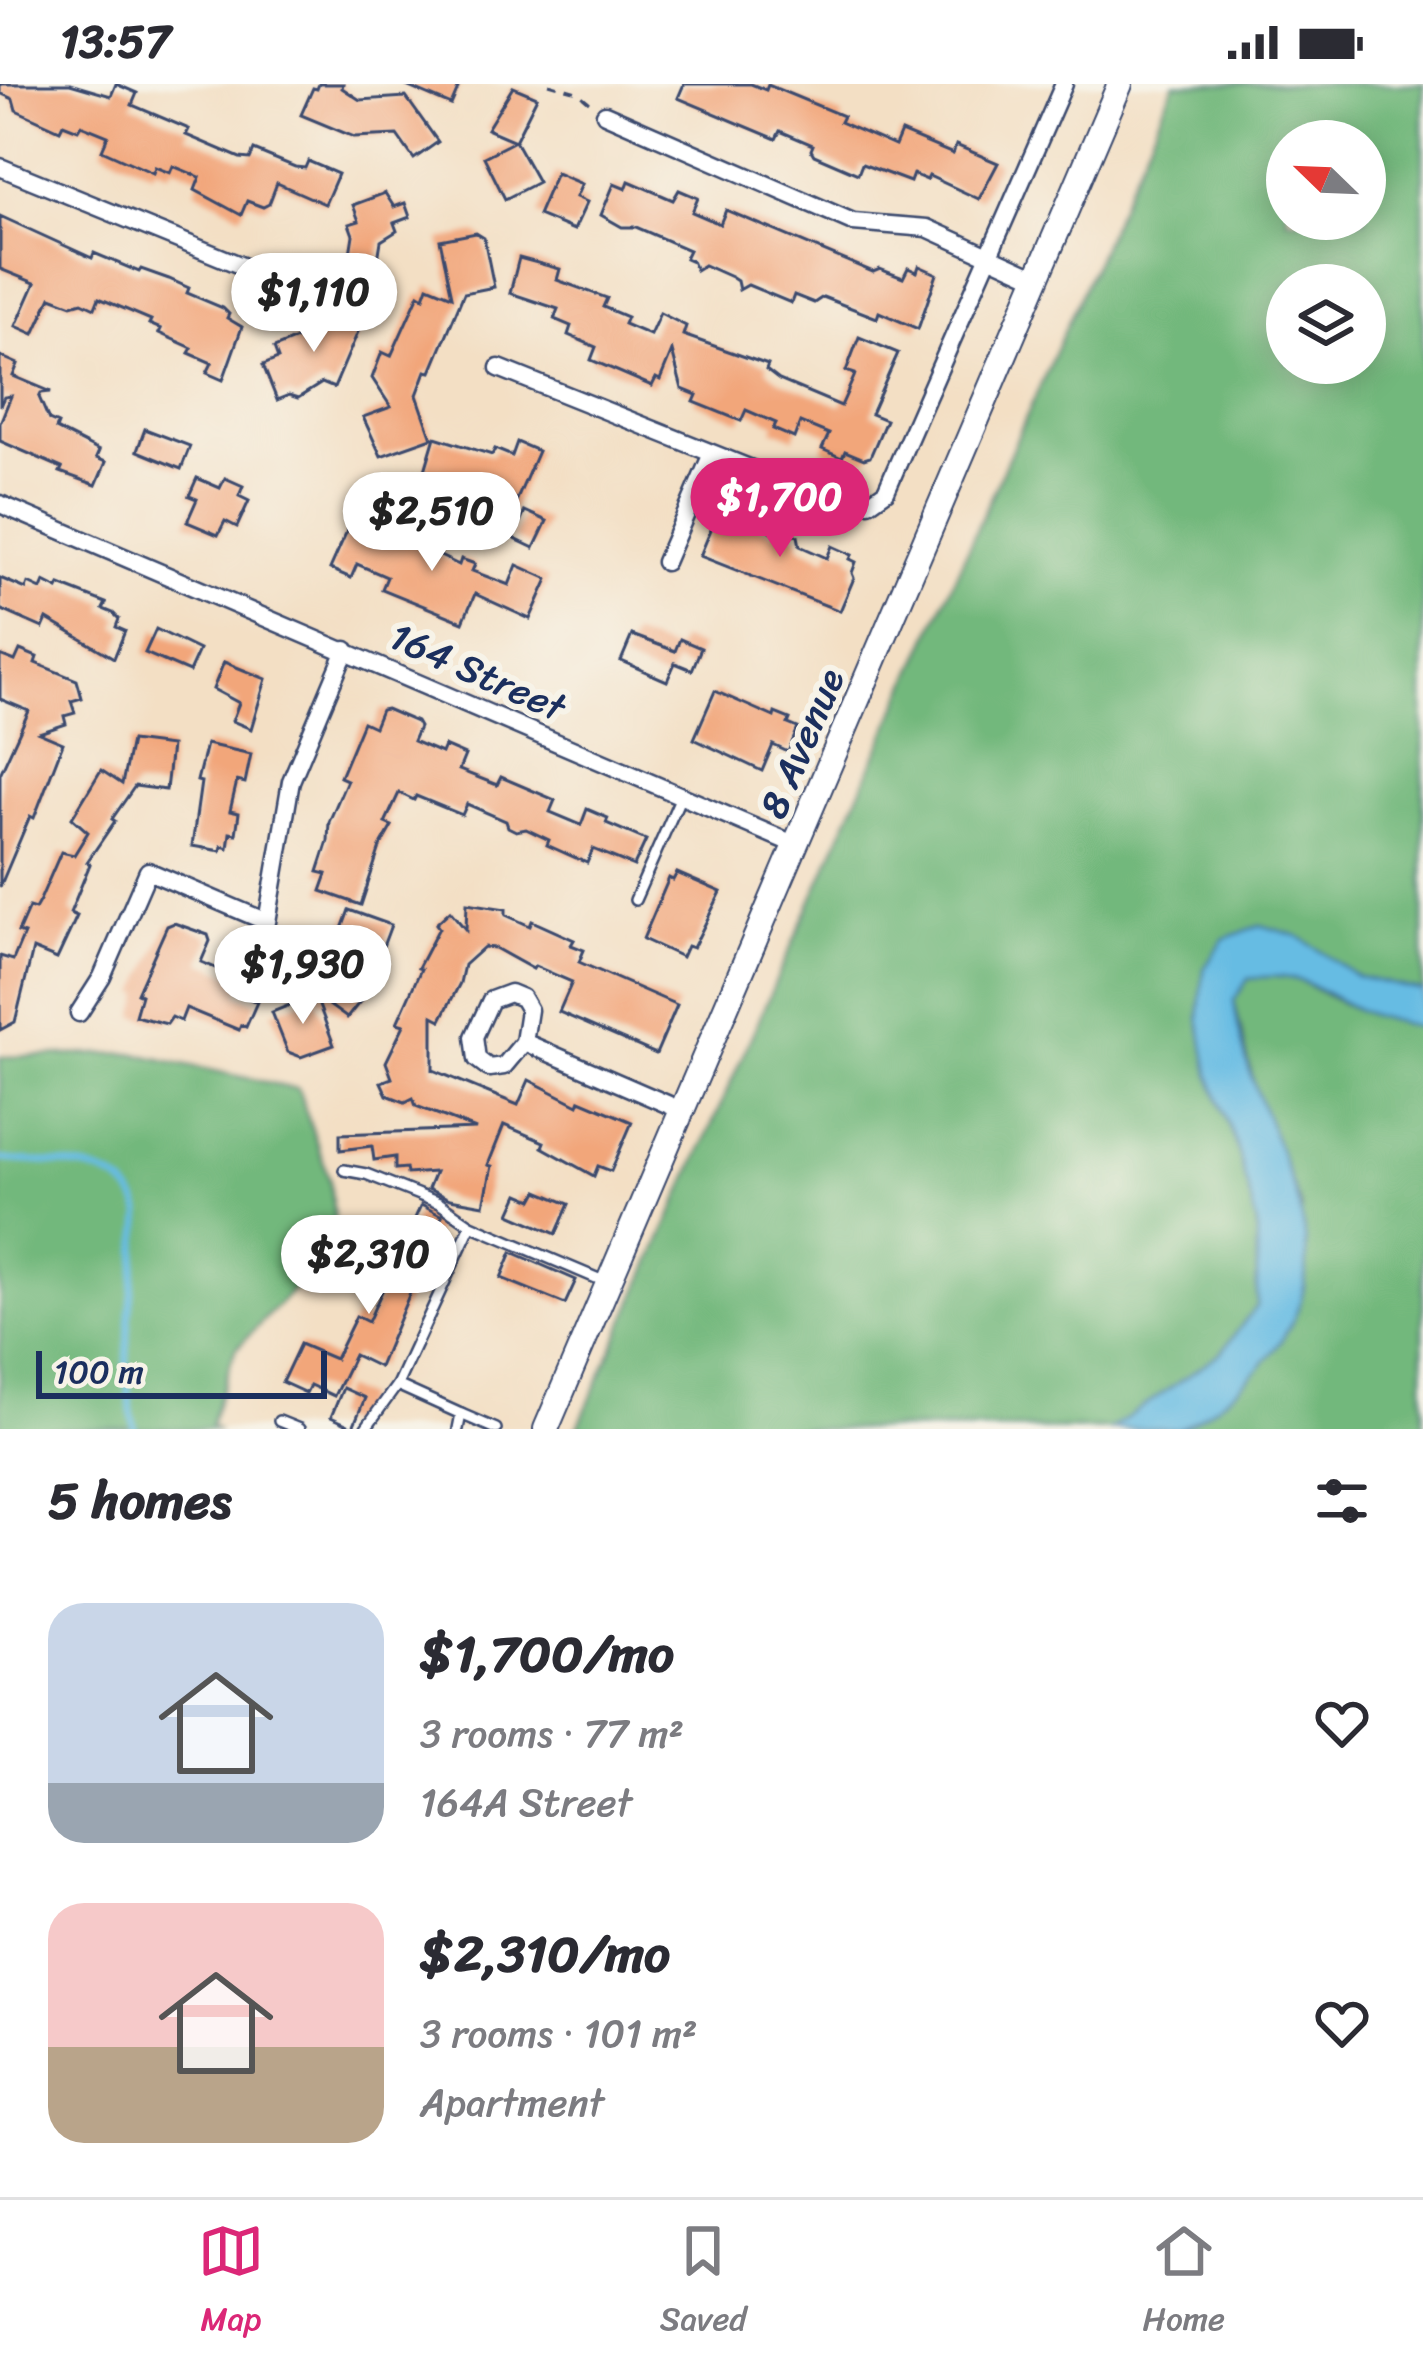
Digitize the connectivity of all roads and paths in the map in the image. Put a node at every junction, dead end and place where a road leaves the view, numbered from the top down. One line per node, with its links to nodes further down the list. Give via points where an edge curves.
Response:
1 (549, 84): 4 (path, via 577,92)
2 (1064, 84): 6 (street)
3 (1120, 84): 7 (main road, 8 Avenue)
4 (605, 114): 6 (street, via 853,222 927,228)
5 (0, 167): 8 (street)
6 (987, 256): 7 (street); 10 (street, via 886,491 869,502 832,501)
7 (1037, 278): 15 (main road, 8 Avenue)
8 (274, 279)
9 (499, 368): 10 (street)
10 (711, 456): 12 (street)
11 (0, 503): 13 (street, 164 Street)
12 (665, 562)
13 (346, 650): 14 (street, 164 Street); 17 (street, via 291,781 267,922 148,871)
14 (681, 796): 15 (street, 164 Street); 16 (lane)
15 (796, 845): 19 (main road, 8 Avenue)
16 (635, 900)
17 (79, 1013)
18 (524, 1042): 18 (street, via 527,1003 510,992 496,995 474,1037 477,1059 504,1066); 19 (street)
19 (683, 1112): 22 (main road, 8 Avenue)
20 (344, 1171): 21 (lane, via 439,1203)
21 (471, 1226): 22 (lane); 23 (lane)
22 (608, 1283): 30 (main road, 8 Avenue)
23 (398, 1384): 24 (lane); 27 (lane)
24 (461, 1414): 28 (lane); 29 (lane)
25 (278, 1420): 26 (lane)
26 (299, 1429)
27 (365, 1429)
28 (458, 1429)
29 (496, 1429)
30 (546, 1429)

